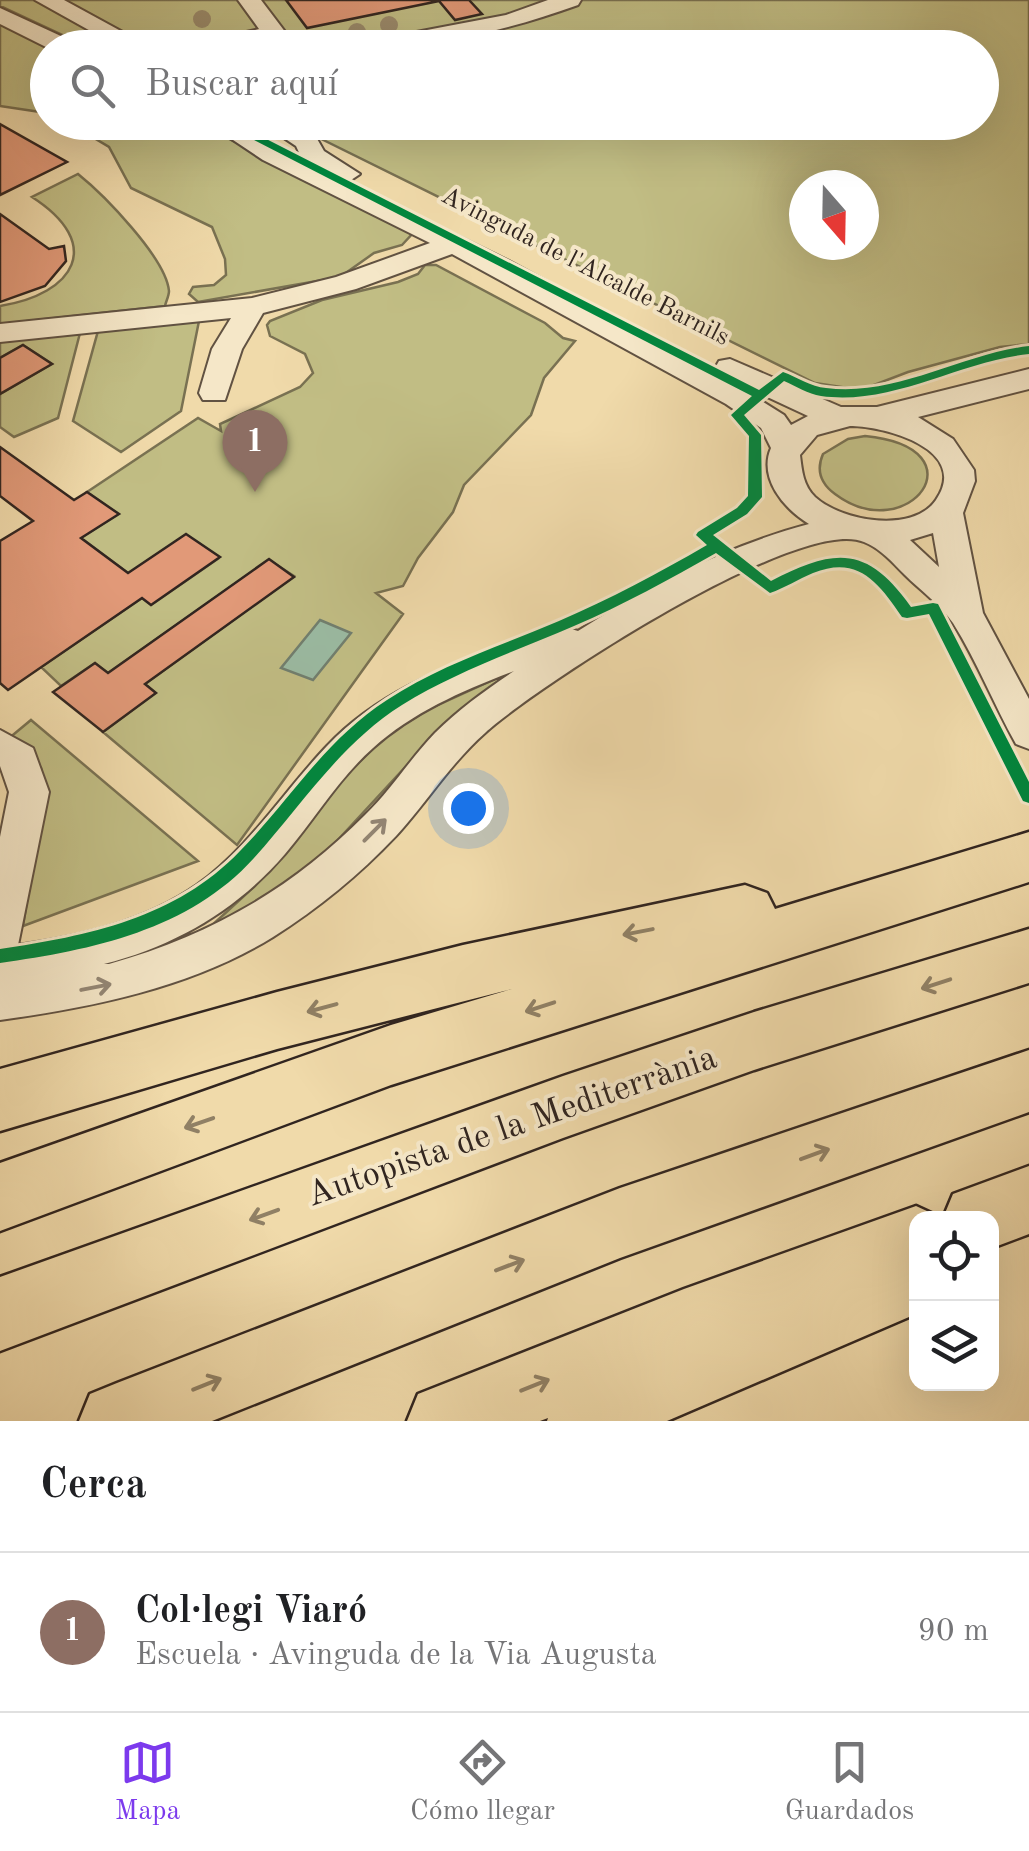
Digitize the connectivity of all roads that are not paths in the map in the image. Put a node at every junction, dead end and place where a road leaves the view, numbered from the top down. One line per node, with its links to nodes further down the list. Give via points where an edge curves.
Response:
1 (46, 0): 6 (street)
2 (250, 0): 7 (street)
3 (570, 0): 8 (street)
4 (0, 15): 5 (street)
5 (31, 30)
6 (105, 30)
7 (270, 30)
8 (463, 30)
9 (248, 140): 11 (street, Avinguda de l'Alcalde Barnils)
10 (304, 140): 18 (street, Avinguda de l'Alcalde Barnils, via 312,156)
11 (454, 244): 12 (street, via 346,283); 19 (street, Avinguda de l'Alcalde Barnils, via 750,404 773,422)
12 (252, 307): 13 (street); 16 (street, via 227,348)
13 (0, 333)
14 (1029, 379): 15 (street)
15 (982, 390): 17 (street); 20 (street, via 962,418)
16 (214, 393)
17 (876, 416): 18 (street); 20 (street, via 922,432)
18 (837, 417): 19 (street, via 806,428)
19 (787, 447): 21 (street, via 782,466)
20 (952, 459): 22 (street, via 959,486)
21 (788, 486): 23 (street, via 816,514); 24 (street, via 778,510)
22 (946, 511): 23 (street, via 915,528); 25 (street)
23 (859, 529): 24 (street); 25 (street, via 902,551)
24 (733, 560): 26 (street)
25 (965, 614): 27 (street)
26 (615, 624): 33 (street, via 498,662 404,705 342,753 242,874 184,917 88,952); 34 (street, one-way to 26, via 107,985 174,966 258,924 326,876 380,826 469,724)
27 (1029, 734)
28 (0, 744): 29 (street, via 26,775 29,792)
29 (12, 807): 31 (street)
30 (1002, 864): 36 (highway, one-way to 36, via 597,940 366,995); 37 (highway, one-way to 37, via 392,1055)
31 (0, 939)
32 (1029, 956): 44 (highway, Autopista de la Mediterrània, one-way to 44, via 563,1107)
33 (0, 967)
34 (0, 1001)
35 (1029, 1082): 45 (highway, one-way to 35, via 620,1223)
36 (0, 1100)
37 (0, 1196)
38 (1029, 1200): 39 (highway)
39 (998, 1211)
40 (1029, 1230): 42 (highway)
41 (909, 1243): 46 (highway, one-way to 41)
42 (999, 1243)
43 (909, 1281): 47 (highway)
44 (0, 1314)
45 (117, 1421)
46 (444, 1421)
47 (585, 1421)

